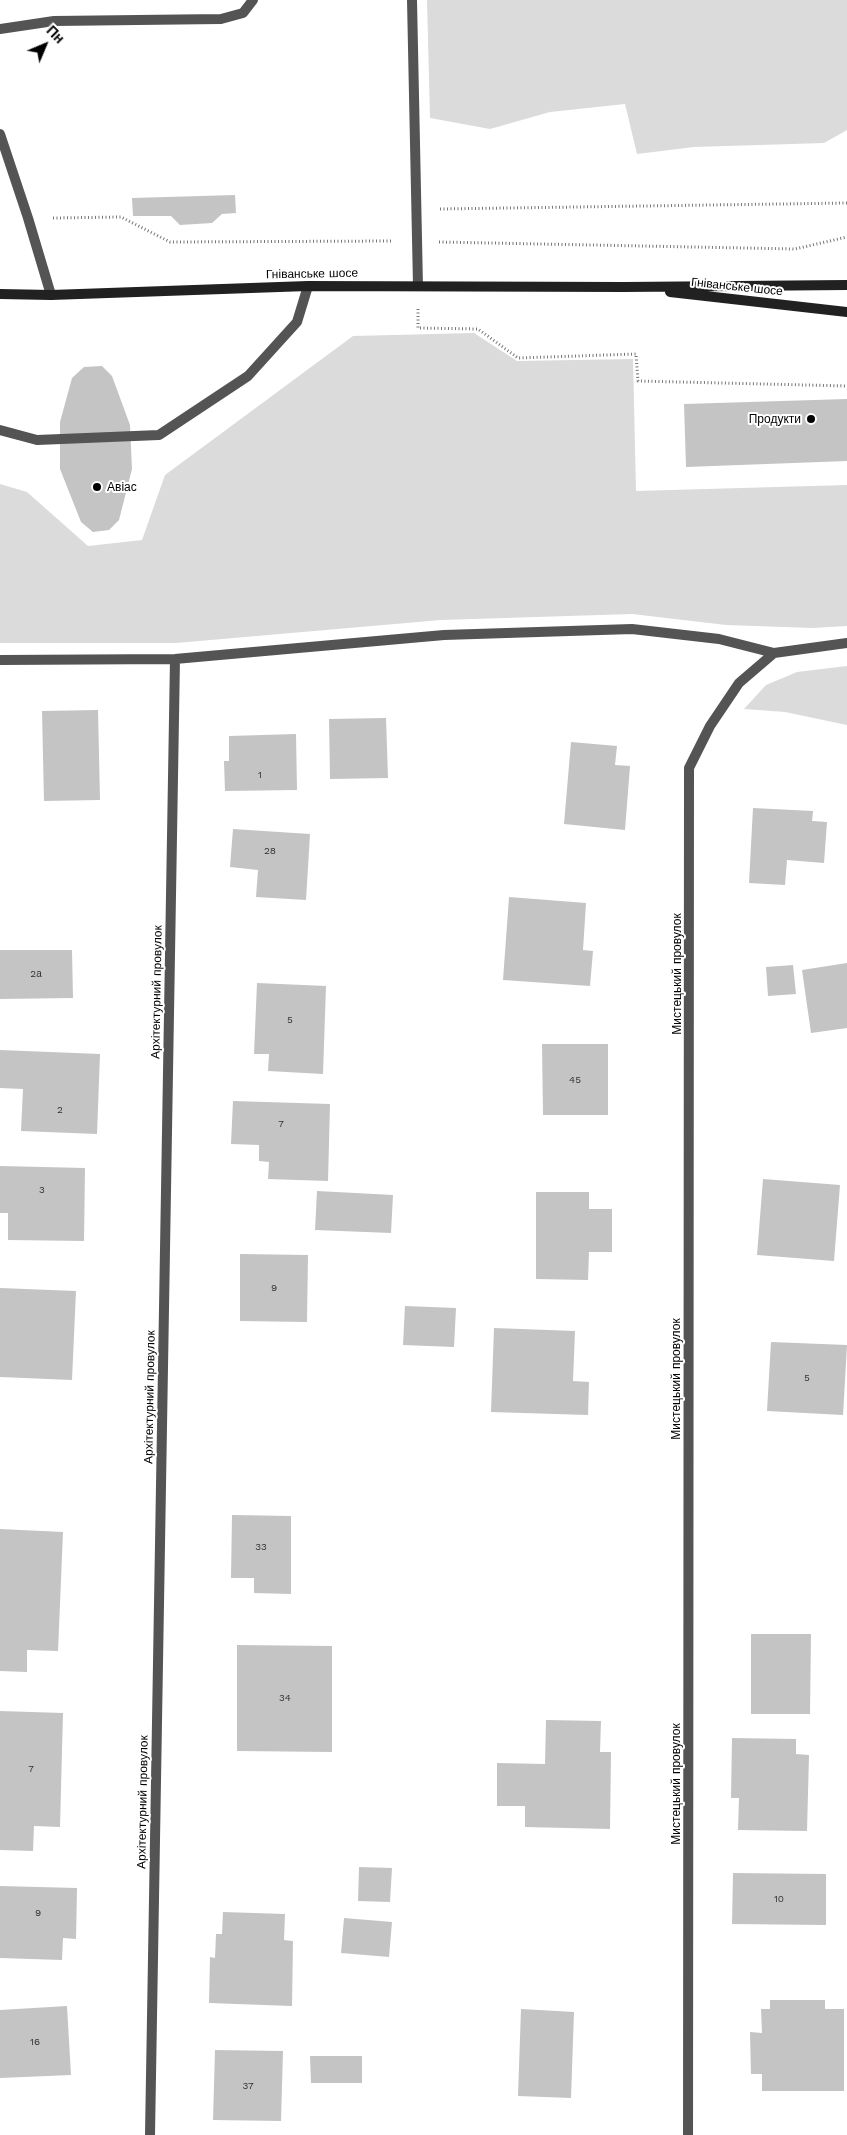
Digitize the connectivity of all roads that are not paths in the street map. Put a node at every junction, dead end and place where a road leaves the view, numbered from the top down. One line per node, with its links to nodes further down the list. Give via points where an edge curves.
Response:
1 (252, 0): 3 (street, via 243,13 221,19 54,21)
2 (412, 0): 7 (street)
3 (0, 29)
4 (0, 134): 10 (street)
5 (847, 285): 8 (main road, Гніванське шосе)
6 (308, 286): 7 (main road, Гніванське шосе); 10 (main road, Гніванське шосе); 12 (street, via 297,322 248,376 159,435 37,440)
7 (418, 286): 8 (main road, Гніванське шосе)
8 (624, 287): 11 (main road, Гніванське шосе)
9 (0, 294): 10 (main road, Гніванське шосе)
10 (51, 295)
11 (847, 312)
12 (0, 430)
13 (847, 643): 14 (street)
14 (774, 654): 15 (street, via 719,639 632,629 444,635); 18 (street, Мистецький провулок, via 739,683 710,726 690,768)
15 (176, 659): 16 (street); 17 (street, Архітектурний провулок)
16 (0, 660)
17 (150, 2135)
18 (688, 2135)

